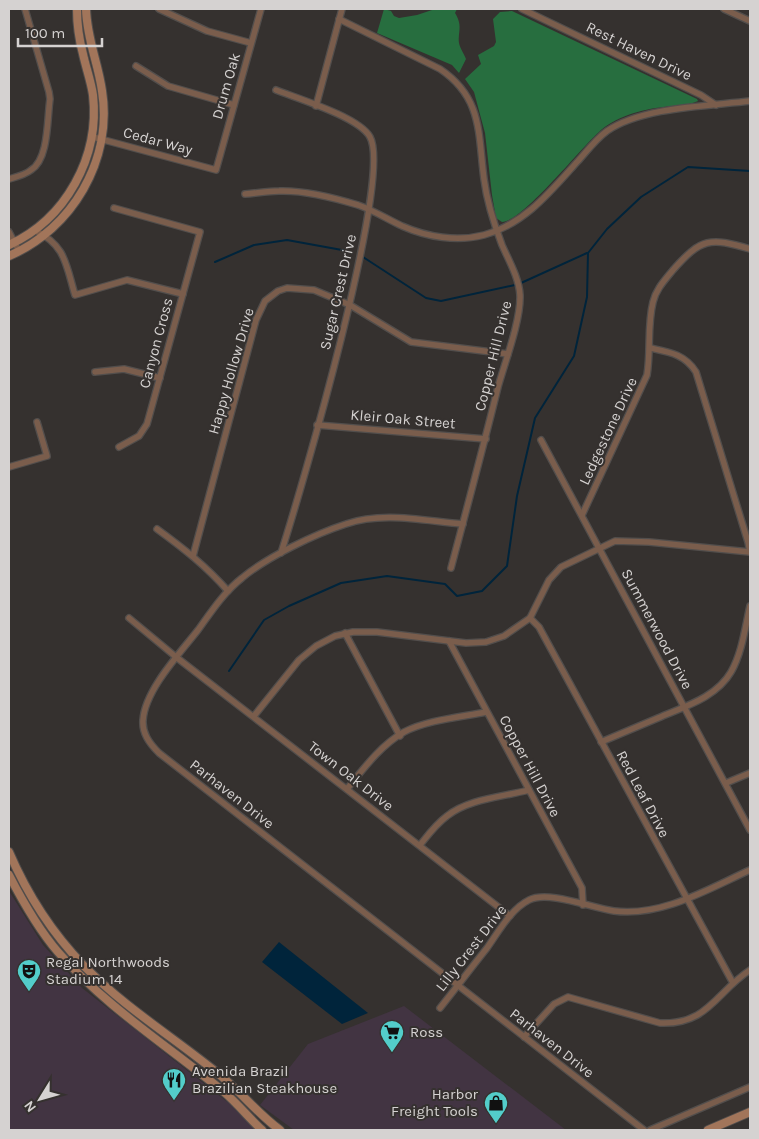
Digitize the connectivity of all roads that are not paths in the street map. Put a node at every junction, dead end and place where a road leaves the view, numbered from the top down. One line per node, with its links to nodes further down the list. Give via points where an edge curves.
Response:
1 (25, 9): 21 (street, via 50,99 39,163 32,170)
2 (76, 9): 18 (street, via 79,40 93,94)
3 (86, 9): 19 (street, via 88,38 102,93)
4 (159, 9): 11 (street, via 207,31)
5 (261, 9): 11 (street, Drum Oak)
6 (342, 9): 9 (street)
7 (522, 9): 16 (street, Rest Haven Drive)
8 (724, 9): 10 (street)
9 (339, 19): 17 (street); 26 (street, Copper Hill Drive, via 440,69 465,92 479,124 484,180)
10 (750, 21)
11 (251, 43): 15 (street, Drum Oak)
12 (136, 66): 15 (street, via 168,86)
13 (276, 90): 17 (street, Sugar Crest Drive)
14 (750, 101): 16 (street)
15 (234, 105): 20 (street, Drum Oak)
16 (716, 105): 26 (street, via 655,112 615,127 596,141 535,207)
17 (316, 106): 24 (street, Sugar Crest Drive, via 360,126 370,137 374,160)
18 (92, 137): 19 (street, Cedar Way); 25 (street, via 83,170 72,190 50,218)
19 (102, 139): 20 (street, Cedar Way); 28 (street, via 84,188 66,214)
20 (216, 170)
21 (9, 179)
22 (245, 194): 24 (street, via 292,191)
23 (114, 208): 33 (street, Canyon Cross, via 200,232)
24 (368, 209): 26 (street, via 415,231 442,237 469,238); 34 (street, Sugar Crest Drive)
25 (34, 230): 28 (street); 29 (street)
26 (497, 230): 36 (street, Copper Hill Drive, via 520,294)
27 (9, 232): 29 (street)
28 (44, 235): 31 (street); 33 (street, via 62,253 75,295 127,280)
29 (12, 244): 31 (street)
30 (750, 249): 35 (street, Ledgestone Drive, via 711,241 701,244 686,256 657,291 651,312)
31 (19, 251): 32 (street)
32 (9, 256)
33 (183, 294): 38 (street, Canyon Cross)
34 (350, 306): 36 (street, Happy Hollow Drive, via 411,342); 40 (street, Sugar Crest Drive); 51 (street, Happy Hollow Drive, via 305,289 287,288 265,301 256,320)
35 (650, 348): 45 (street, Ledgestone Drive, via 645,380); 49 (street, via 680,355 696,372)
36 (508, 354): 41 (street, Copper Hill Drive)
37 (95, 372): 38 (street, via 124,369)
38 (160, 378): 43 (street, Canyon Cross, via 145,429 139,436)
39 (37, 422): 44 (street, via 47,456)
40 (317, 425): 41 (street, Kleir Oak Street); 50 (street, Sugar Crest Drive)
41 (486, 439): 46 (street, Copper Hill Drive)
42 (541, 440): 45 (street, Summerwood Drive)
43 (119, 446)
44 (9, 467)
45 (582, 515): 48 (street, Summerwood Drive)
46 (462, 524): 50 (street, Parhaven Drive, via 369,518 345,524); 52 (street, Copper Hill Drive)
47 (157, 529): 51 (street)
48 (600, 549): 49 (street, via 621,540); 56 (street, via 561,567 542,593); 60 (street, Summerwood Drive)
49 (750, 552)
50 (281, 553): 53 (street, Parhaven Drive, via 243,577)
51 (193, 556): 53 (street)
52 (451, 568)
53 (228, 591): 59 (street, Parhaven Drive)
54 (750, 606): 60 (street, via 730,674 713,692)
55 (129, 618): 59 (street, Town Oak Drive)
56 (530, 618): 58 (street, via 492,641); 64 (street, Red Leaf Drive, via 539,627)
57 (346, 634): 58 (street, via 377,632); 62 (street, via 316,646 299,660); 63 (street)
58 (449, 641): 61 (street, Copper Hill Drive)
59 (176, 657): 62 (street, Town Oak Drive); 83 (street, Parhaven Drive, via 154,689 143,718 145,734 153,747)
60 (685, 706): 64 (street); 66 (street, Summerwood Drive)
61 (486, 712): 63 (street, via 424,725); 68 (street, Copper Hill Drive)
62 (254, 716): 67 (street, Town Oak Drive)
63 (400, 736): 67 (street, via 373,758)
64 (601, 742): 75 (street, Red Leaf Drive)
65 (750, 773): 66 (street)
66 (726, 783): 69 (street, Summerwood Drive)
67 (347, 789): 70 (street, Town Oak Drive)
68 (529, 790): 70 (street, via 455,811 440,822); 77 (street, Copper Hill Drive, via 582,888)
69 (750, 830)
70 (420, 845): 78 (street, Town Oak Drive)
71 (9, 852): 74 (street)
72 (750, 870): 75 (street, Lilly Crest Drive)
73 (9, 875): 76 (street)
74 (29, 894): 76 (street); 80 (street, via 63,942)
75 (686, 898): 77 (street, Lilly Crest Drive, via 638,912); 82 (street, Red Leaf Drive)
76 (22, 902): 81 (street, via 57,951)
77 (583, 905): 78 (street, Lilly Crest Drive, via 538,896)
78 (510, 916): 83 (street, Lilly Crest Drive)
79 (750, 970): 82 (street)
80 (95, 976): 81 (street); 86 (street)
81 (88, 983): 87 (street)
82 (733, 983): 85 (street, via 702,1013 674,1023 646,1020 568,997 554,1004)
83 (459, 985): 84 (street, Lilly Crest Drive); 85 (street, Parhaven Drive)
84 (440, 1008)
85 (524, 1037): 92 (street, Parhaven Drive)
86 (172, 1038): 87 (street); 91 (street, via 221,1076)
87 (166, 1046): 90 (street, via 227,1094)
88 (750, 1087): 93 (street)
89 (750, 1112): 94 (street)
90 (262, 1130)
91 (280, 1130)
92 (644, 1130)
93 (650, 1130)
94 (708, 1130)

